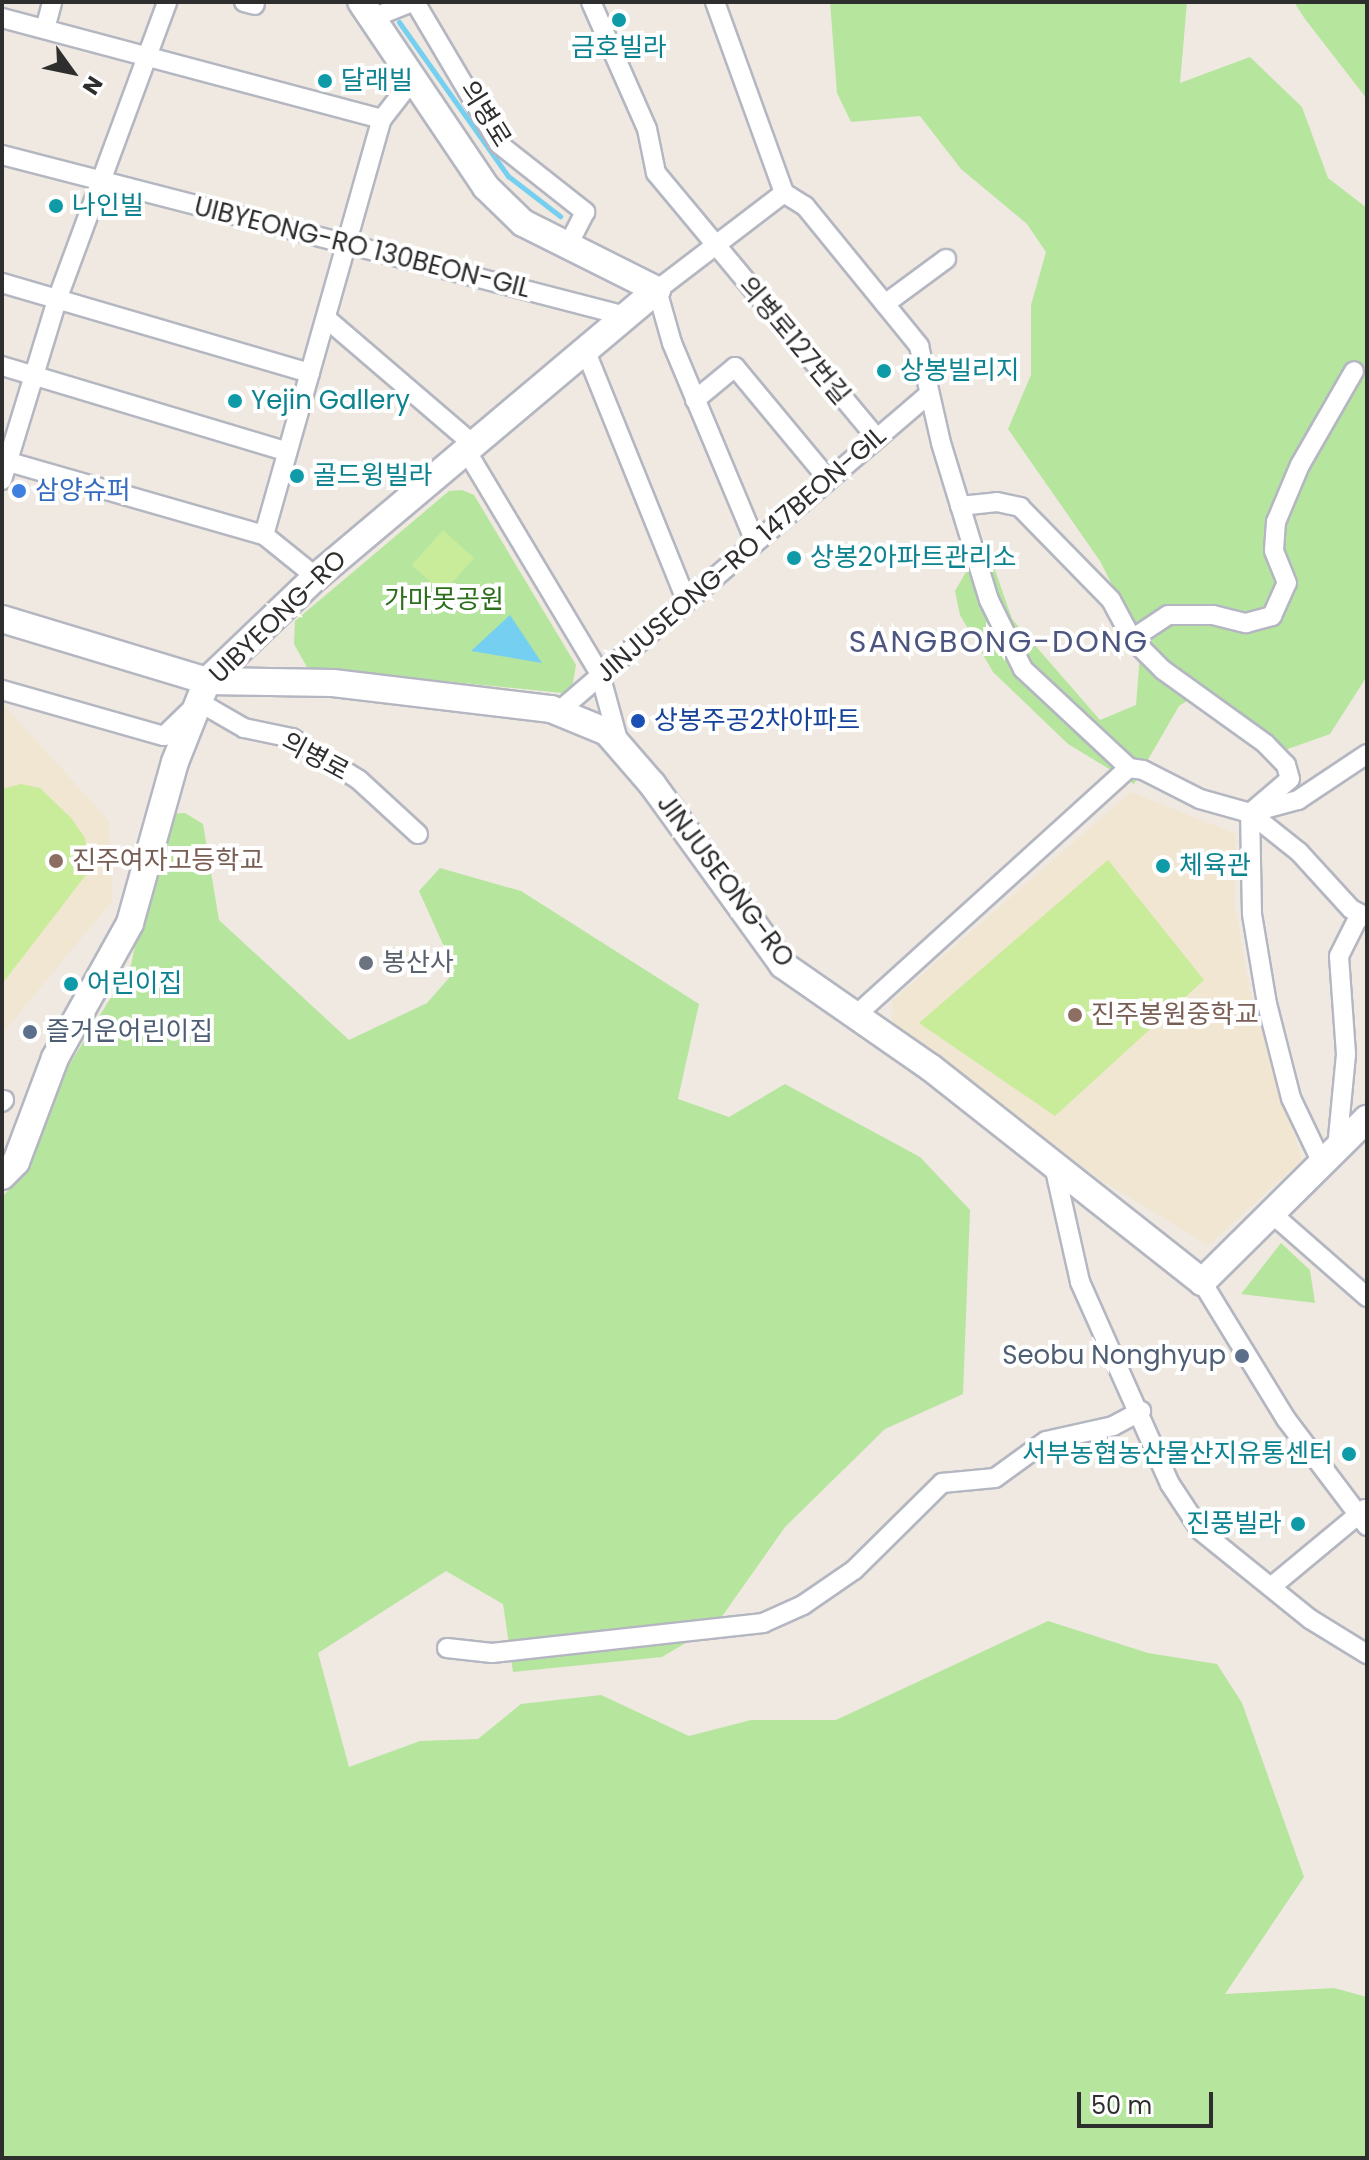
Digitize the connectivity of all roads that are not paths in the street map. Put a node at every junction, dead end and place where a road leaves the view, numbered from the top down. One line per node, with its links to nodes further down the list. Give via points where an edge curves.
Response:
1 (52, 2): 8 (street)
2 (167, 2): 9 (street)
3 (413, 2): 6 (street); 17 (street, 의병로, via 499,144 585,212)
4 (591, 2): 16 (street, 의병로127번길, via 647,129 656,173)
5 (715, 2): 14 (street)
6 (366, 10): 10 (main road)
7 (2, 18): 8 (street)
8 (45, 29): 9 (street)
9 (147, 57): 11 (street); 13 (street)
10 (413, 79): 11 (street); 17 (main road, via 486,187 523,223)
11 (382, 119): 15 (street)
12 (2, 155): 13 (street, UIBYEONG-RO 130BEON-GIL)
13 (102, 181): 15 (street, UIBYEONG-RO 130BEON-GIL); 21 (street)
14 (784, 193): 16 (street); 22 (street, via 805,206)
15 (348, 244): 23 (street, UIBYEONG-RO 130BEON-GIL); 24 (street)
16 (712, 244): 20 (street); 32 (street, 의병로127번길)
17 (568, 245): 20 (main road)
18 (946, 259): 22 (street)
19 (2, 283): 21 (street)
20 (657, 290): 23 (main road, UIBYEONG-RO); 31 (street)
21 (57, 300): 28 (street); 29 (street)
22 (885, 304): 30 (street, via 919,346)
23 (622, 315): 25 (main road, UIBYEONG-RO)
24 (327, 319): 28 (street); 33 (street)
25 (584, 347): 33 (main road, UIBYEONG-RO); 41 (street)
26 (2, 366): 29 (street)
27 (1354, 371): 43 (street, via 1300,465 1276,522 1274,550 1287,583 1272,616 1246,623 1213,615 1168,615)
28 (310, 373): 34 (street)
29 (33, 374): 34 (street); 35 (street)
30 (929, 394): 32 (street, JINJUSEONG-RO 147BEON-GIL); 37 (street)
31 (695, 400): 36 (street, via 735,367); 39 (street)
32 (877, 438): 36 (street, JINJUSEONG-RO 147BEON-GIL)
33 (469, 447): 40 (main road, UIBYEONG-RO); 44 (street)
34 (285, 451): 38 (street)
35 (4, 467): 38 (street)
36 (827, 478): 39 (street, JINJUSEONG-RO 147BEON-GIL)
37 (960, 506): 43 (street, via 997,502 1020,507 1111,600); 50 (street, via 989,600 1023,669)
38 (264, 535): 40 (street)
39 (754, 539): 41 (street, JINJUSEONG-RO 147BEON-GIL)
40 (316, 577): 46 (main road, UIBYEONG-RO)
41 (686, 599): 44 (street, JINJUSEONG-RO 147BEON-GIL)
42 (2, 619): 46 (main road, JINJUSEONG-RO)
43 (1132, 639): 51 (street, via 1163,670 1266,744 1286,765 1290,779)
44 (600, 674): 47 (street, JINJUSEONG-RO 147BEON-GIL, via 559,711); 48 (street)
45 (2, 690): 46 (street, via 164,736)
46 (203, 692): 47 (main road, JINJUSEONG-RO, via 333,683); 52 (street, 의병로, via 244,728 292,738 359,780); 58 (main road, UIBYEONG-RO, via 175,762 130,923 55,1058 16,1162)
47 (551, 709): 48 (main road, JINJUSEONG-RO, via 607,732)
48 (620, 747): 54 (main road, JINJUSEONG-RO, via 783,965)
49 (1367, 754): 51 (street, via 1298,800)
50 (1129, 768): 51 (street, via 1200,799); 54 (street)
51 (1250, 813): 53 (street); 56 (street, via 1252,914 1267,1004 1291,1098)
52 (418, 834)
53 (1364, 916): 56 (street, via 1339,956 1346,1054)
54 (854, 1017): 57 (main road, JINJUSEONG-RO, via 930,1067)
55 (1367, 1119): 56 (main road)
56 (1329, 1156): 59 (main road)
57 (1053, 1161): 60 (main road, JINJUSEONG-RO); 62 (street, via 1080,1282)
58 (2, 1176)
59 (1270, 1212): 60 (main road); 61 (street)
60 (1202, 1282): 63 (street, via 1286,1419)
61 (1367, 1297)
62 (1141, 1411): 64 (street, via 1170,1484 1201,1531); 65 (street, via 1113,1426 1046,1441 995,1478 942,1483 854,1570 803,1605 763,1623 492,1653)
63 (1364, 1516): 64 (street)
64 (1271, 1587): 66 (street)
65 (447, 1648)
66 (1367, 1654)

